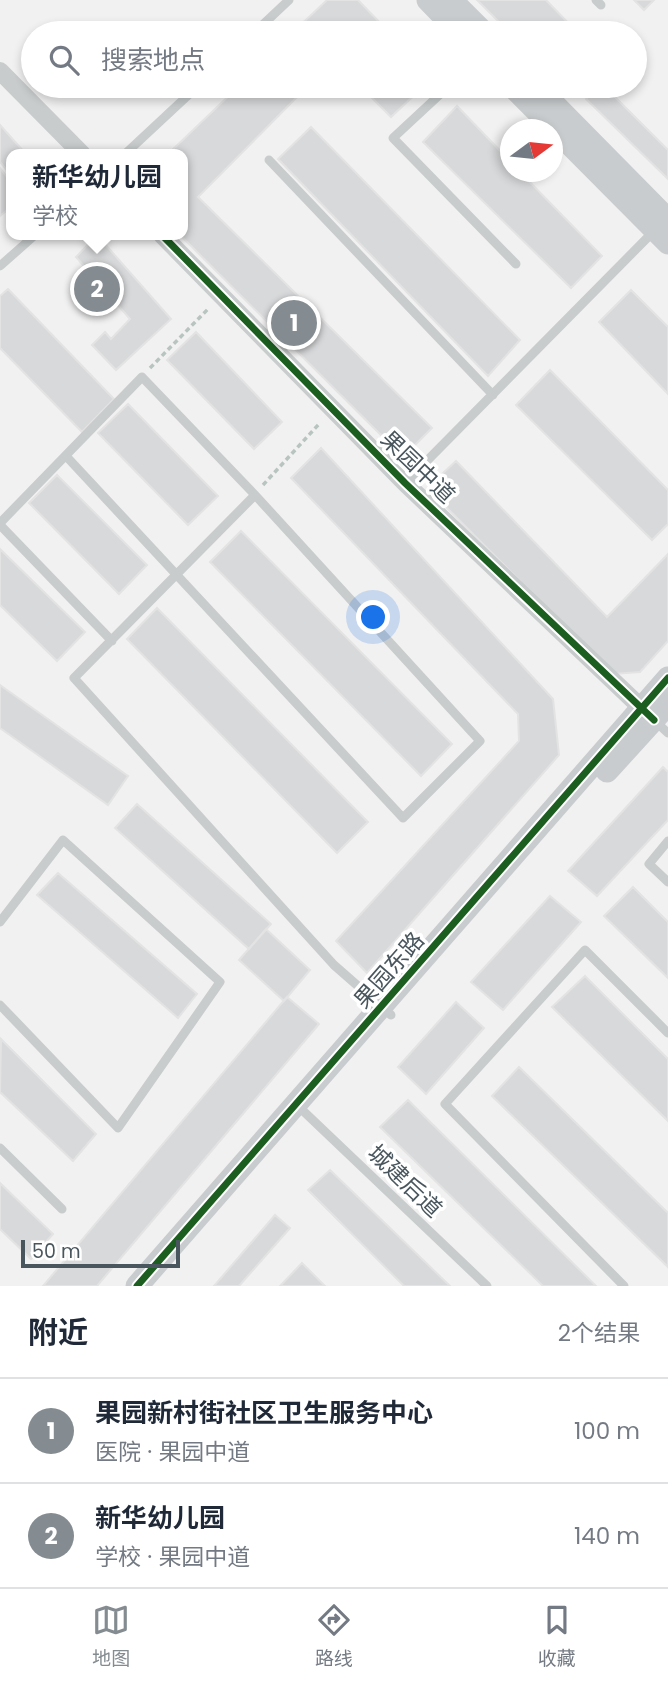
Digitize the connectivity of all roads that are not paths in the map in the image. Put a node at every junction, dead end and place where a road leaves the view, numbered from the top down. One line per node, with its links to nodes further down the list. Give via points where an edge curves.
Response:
1 (289, 0): 4 (lane)
2 (428, 0): 5 (street)
3 (451, 0): 6 (street)
4 (267, 21)
5 (448, 21)
6 (472, 21)
7 (0, 71): 8 (street)
8 (21, 92)
9 (27, 98): 14 (street)
10 (185, 98): 15 (lane)
11 (436, 98): 20 (lane, via 393,138)
12 (525, 98): 17 (street)
13 (547, 98): 17 (street)
14 (77, 149)
15 (130, 149)
16 (269, 160): 22 (lane)
17 (664, 228): 22 (lane)
18 (29, 240): 21 (lane)
19 (167, 240): 24 (street, 果园中道)
20 (516, 264)
21 (0, 266)
22 (493, 395): 24 (lane)
23 (66, 456): 25 (lane, via 142,377); 26 (lane); 27 (lane)
24 (405, 483): 30 (street, 果园中道)
25 (255, 495): 27 (lane); 27 (lane, via 480,741 403,818)
26 (0, 524): 28 (lane)
27 (177, 574): 28 (lane)
28 (112, 640): 35 (lane, via 74,678 334,965)
29 (668, 678): 30 (street, 果园东路)
30 (658, 716): 35 (street, 果园东路)
31 (668, 841): 32 (lane, via 649,864)
32 (668, 882)
33 (0, 922): 34 (lane, via 63,840 220,982 118,1128)
34 (0, 1005)
35 (387, 1011): 37 (street, 果园东路)
36 (668, 1033): 43 (lane, via 585,950 445,1104)
37 (301, 1109): 40 (street, 果园东路); 41 (street, 果园东路); 42 (lane, 城建后道)
38 (0, 1148): 39 (lane)
39 (62, 1209)
40 (137, 1286)
41 (155, 1286)
42 (487, 1286)
43 (624, 1286)

